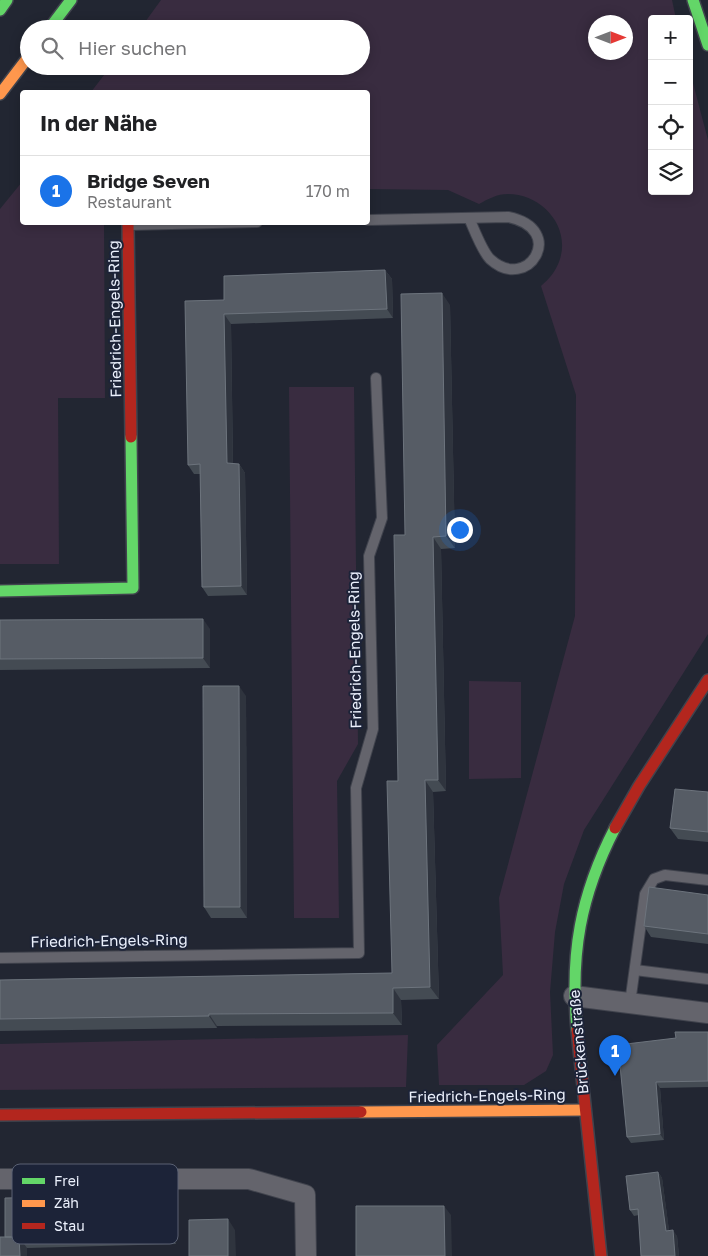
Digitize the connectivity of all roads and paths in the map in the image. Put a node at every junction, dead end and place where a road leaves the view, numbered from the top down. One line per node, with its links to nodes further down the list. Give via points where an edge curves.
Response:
1 (7, 0): 4 (main road)
2 (71, 0): 5 (main road)
3 (693, 0): 6 (main road)
4 (0, 10)
5 (56, 20)
6 (708, 45)
7 (20, 68): 8 (main road)
8 (0, 94)
9 (469, 218): 9 (lane, via 488,257 501,268 516,270 527,266 537,253 539,242 534,230 522,220); 10 (lane)
10 (370, 220)
11 (128, 225): 13 (main road, Friedrich-Engels-Ring, via 133,588)
12 (376, 378): 16 (lane, Friedrich-Engels-Ring, via 382,518 369,556 373,729 356,788 359,953)
13 (0, 591)
14 (708, 680): 19 (main road, Brückenstraße, via 638,787 603,853 581,922 575,958)
15 (708, 880): 17 (lane, via 665,875 654,879 645,894)
16 (0, 958)
17 (635, 970): 18 (lane); 20 (lane)
18 (708, 979)
19 (574, 996): 20 (street); 22 (main road, Brückenstraße)
20 (630, 1003): 21 (street)
21 (708, 1013)
22 (585, 1110): 23 (main road, Friedrich-Engels-Ring); 26 (main road, Brückenstraße)
23 (0, 1115)
24 (178, 1179): 25 (street, via 249,1179 305,1195)
25 (306, 1256)
26 (600, 1256)

